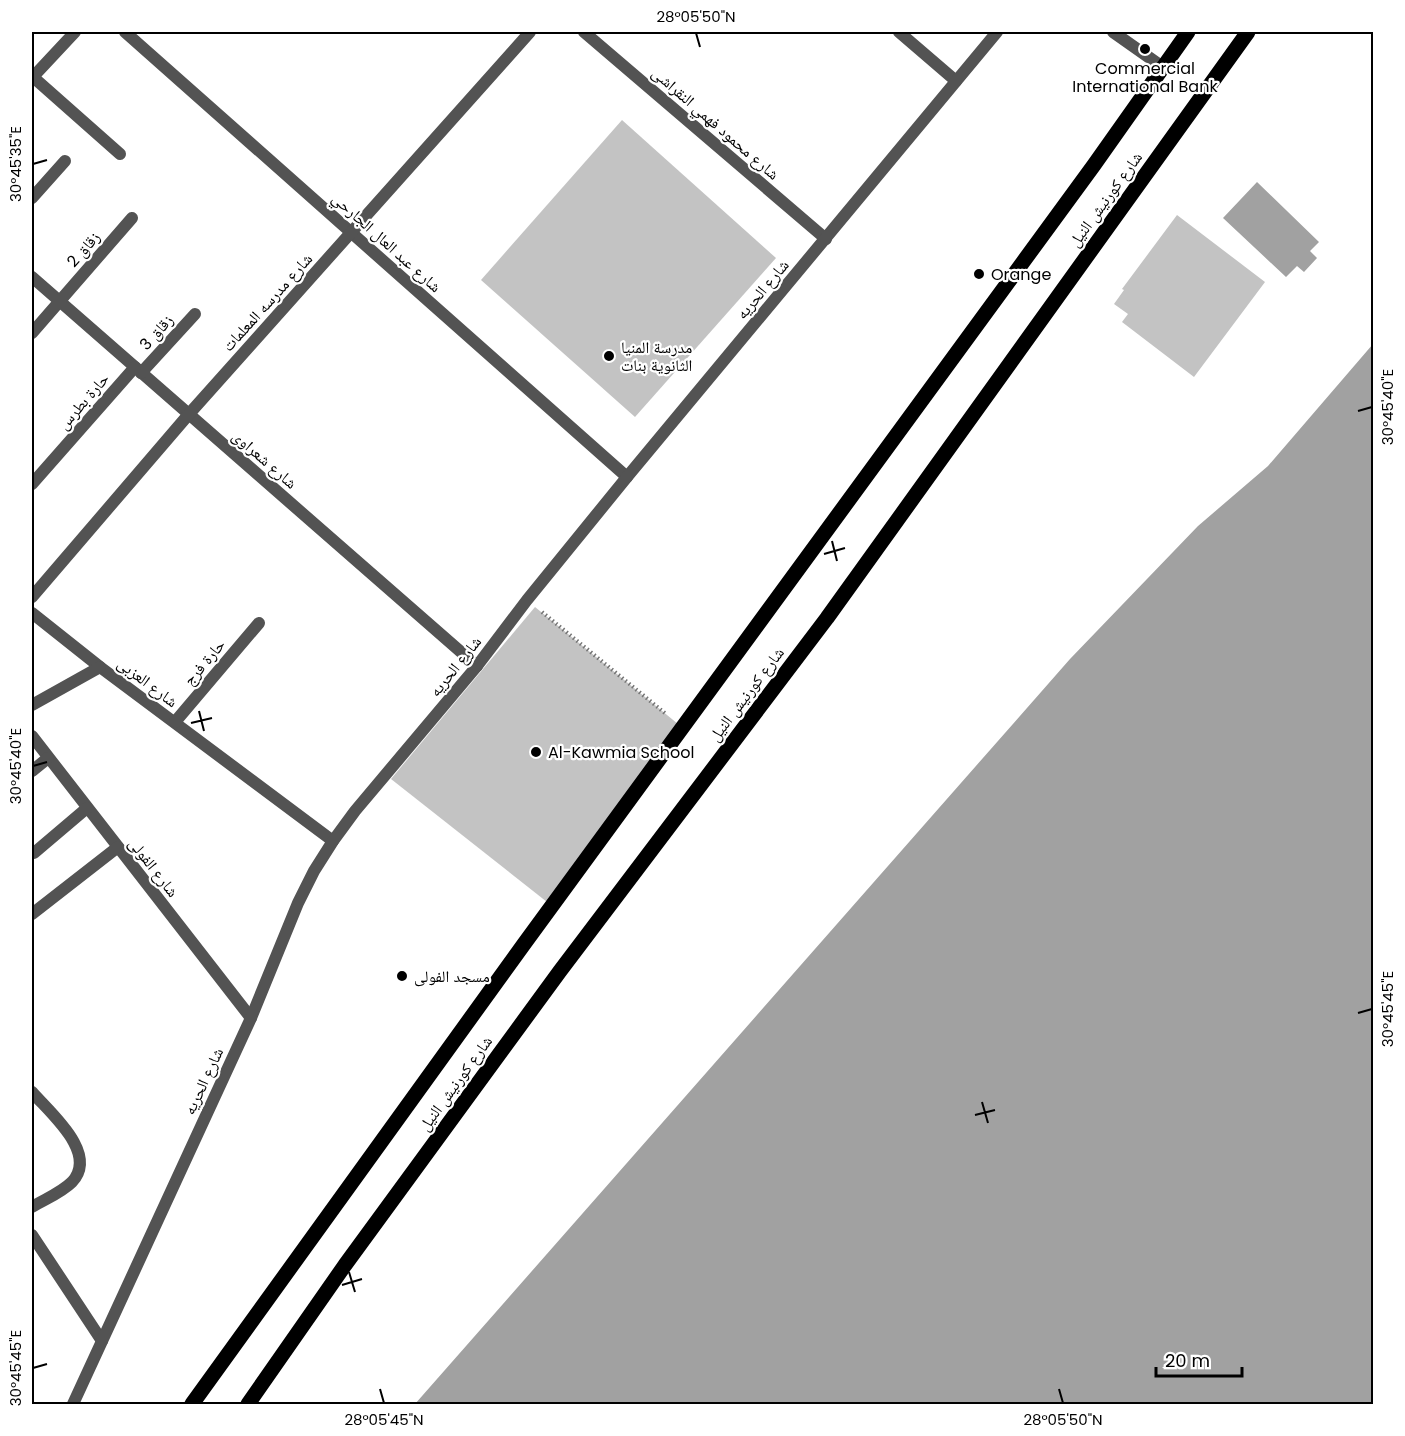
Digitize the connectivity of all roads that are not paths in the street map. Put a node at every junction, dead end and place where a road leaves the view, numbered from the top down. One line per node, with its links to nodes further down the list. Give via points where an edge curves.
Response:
1 (75, 32): 11 (street)
2 (125, 32): 17 (street, شارع عبد العال الجارحي)
3 (530, 32): 17 (street, شارع مدرسه المعلمات)
4 (584, 32): 18 (street, شارع محمود فهمي النقراشى)
5 (899, 32): 12 (street)
6 (997, 32): 12 (street, شارع الحريه)
7 (1113, 32): 10 (street)
8 (1188, 32): 10 (main road, شارع كورنيش النيل)
9 (1248, 32): 49 (main road, شارع كورنيش النيل, via 827,618 560,971)
10 (1164, 69): 48 (main road, شارع كورنيش النيل)
11 (32, 77): 13 (street)
12 (956, 81): 18 (street, شارع الحريه)
13 (120, 154)
14 (65, 161): 15 (street)
15 (32, 198)
16 (132, 218): 20 (street, زقاق 2)
17 (351, 232): 24 (street, شارع مدرسه المعلمات); 25 (street, شارع عبد العال الجارحي)
18 (826, 239): 25 (street, شارع الحريه)
19 (32, 277): 20 (street, شارع شعراوى)
20 (59, 301): 22 (street, زقاق 2); 23 (street, شارع شعراوى)
21 (195, 314): 23 (street, زقاق 3)
22 (32, 333)
23 (138, 370): 24 (street, شارع شعراوى); 26 (street, حارة بطرس)
24 (189, 414): 27 (street, شارع مدرسه المعلمات); 30 (street, شارع شعراوى)
25 (627, 477): 30 (street, شارع الحريه)
26 (32, 484)
27 (32, 597)
28 (32, 613): 31 (street, شارع العزبى)
29 (259, 623): 33 (street, حارة فرج)
30 (477, 666): 38 (street, شارع الحريه)
31 (100, 667): 32 (street); 33 (street, شارع العزبى)
32 (32, 705)
33 (175, 723): 38 (street, شارع العزبى)
34 (32, 736): 35 (street, شارع الفولى)
35 (48, 758): 36 (street); 37 (street, شارع الفولى)
36 (32, 771)
37 (87, 808): 39 (street, شارع الفولى); 40 (street)
38 (333, 841): 42 (street, شارع الحريه, via 298,903)
39 (118, 847): 41 (street); 42 (street, شارع الفولى)
40 (34, 853)
41 (32, 914)
42 (250, 1018): 46 (street, شارع الحريه)
43 (32, 1092): 44 (street, via 77,1146 80,1157 73,1180)
44 (32, 1207)
45 (32, 1236): 46 (street)
46 (102, 1341): 47 (street, شارع الحريه)
47 (73, 1404)
48 (192, 1404)
49 (248, 1404)

